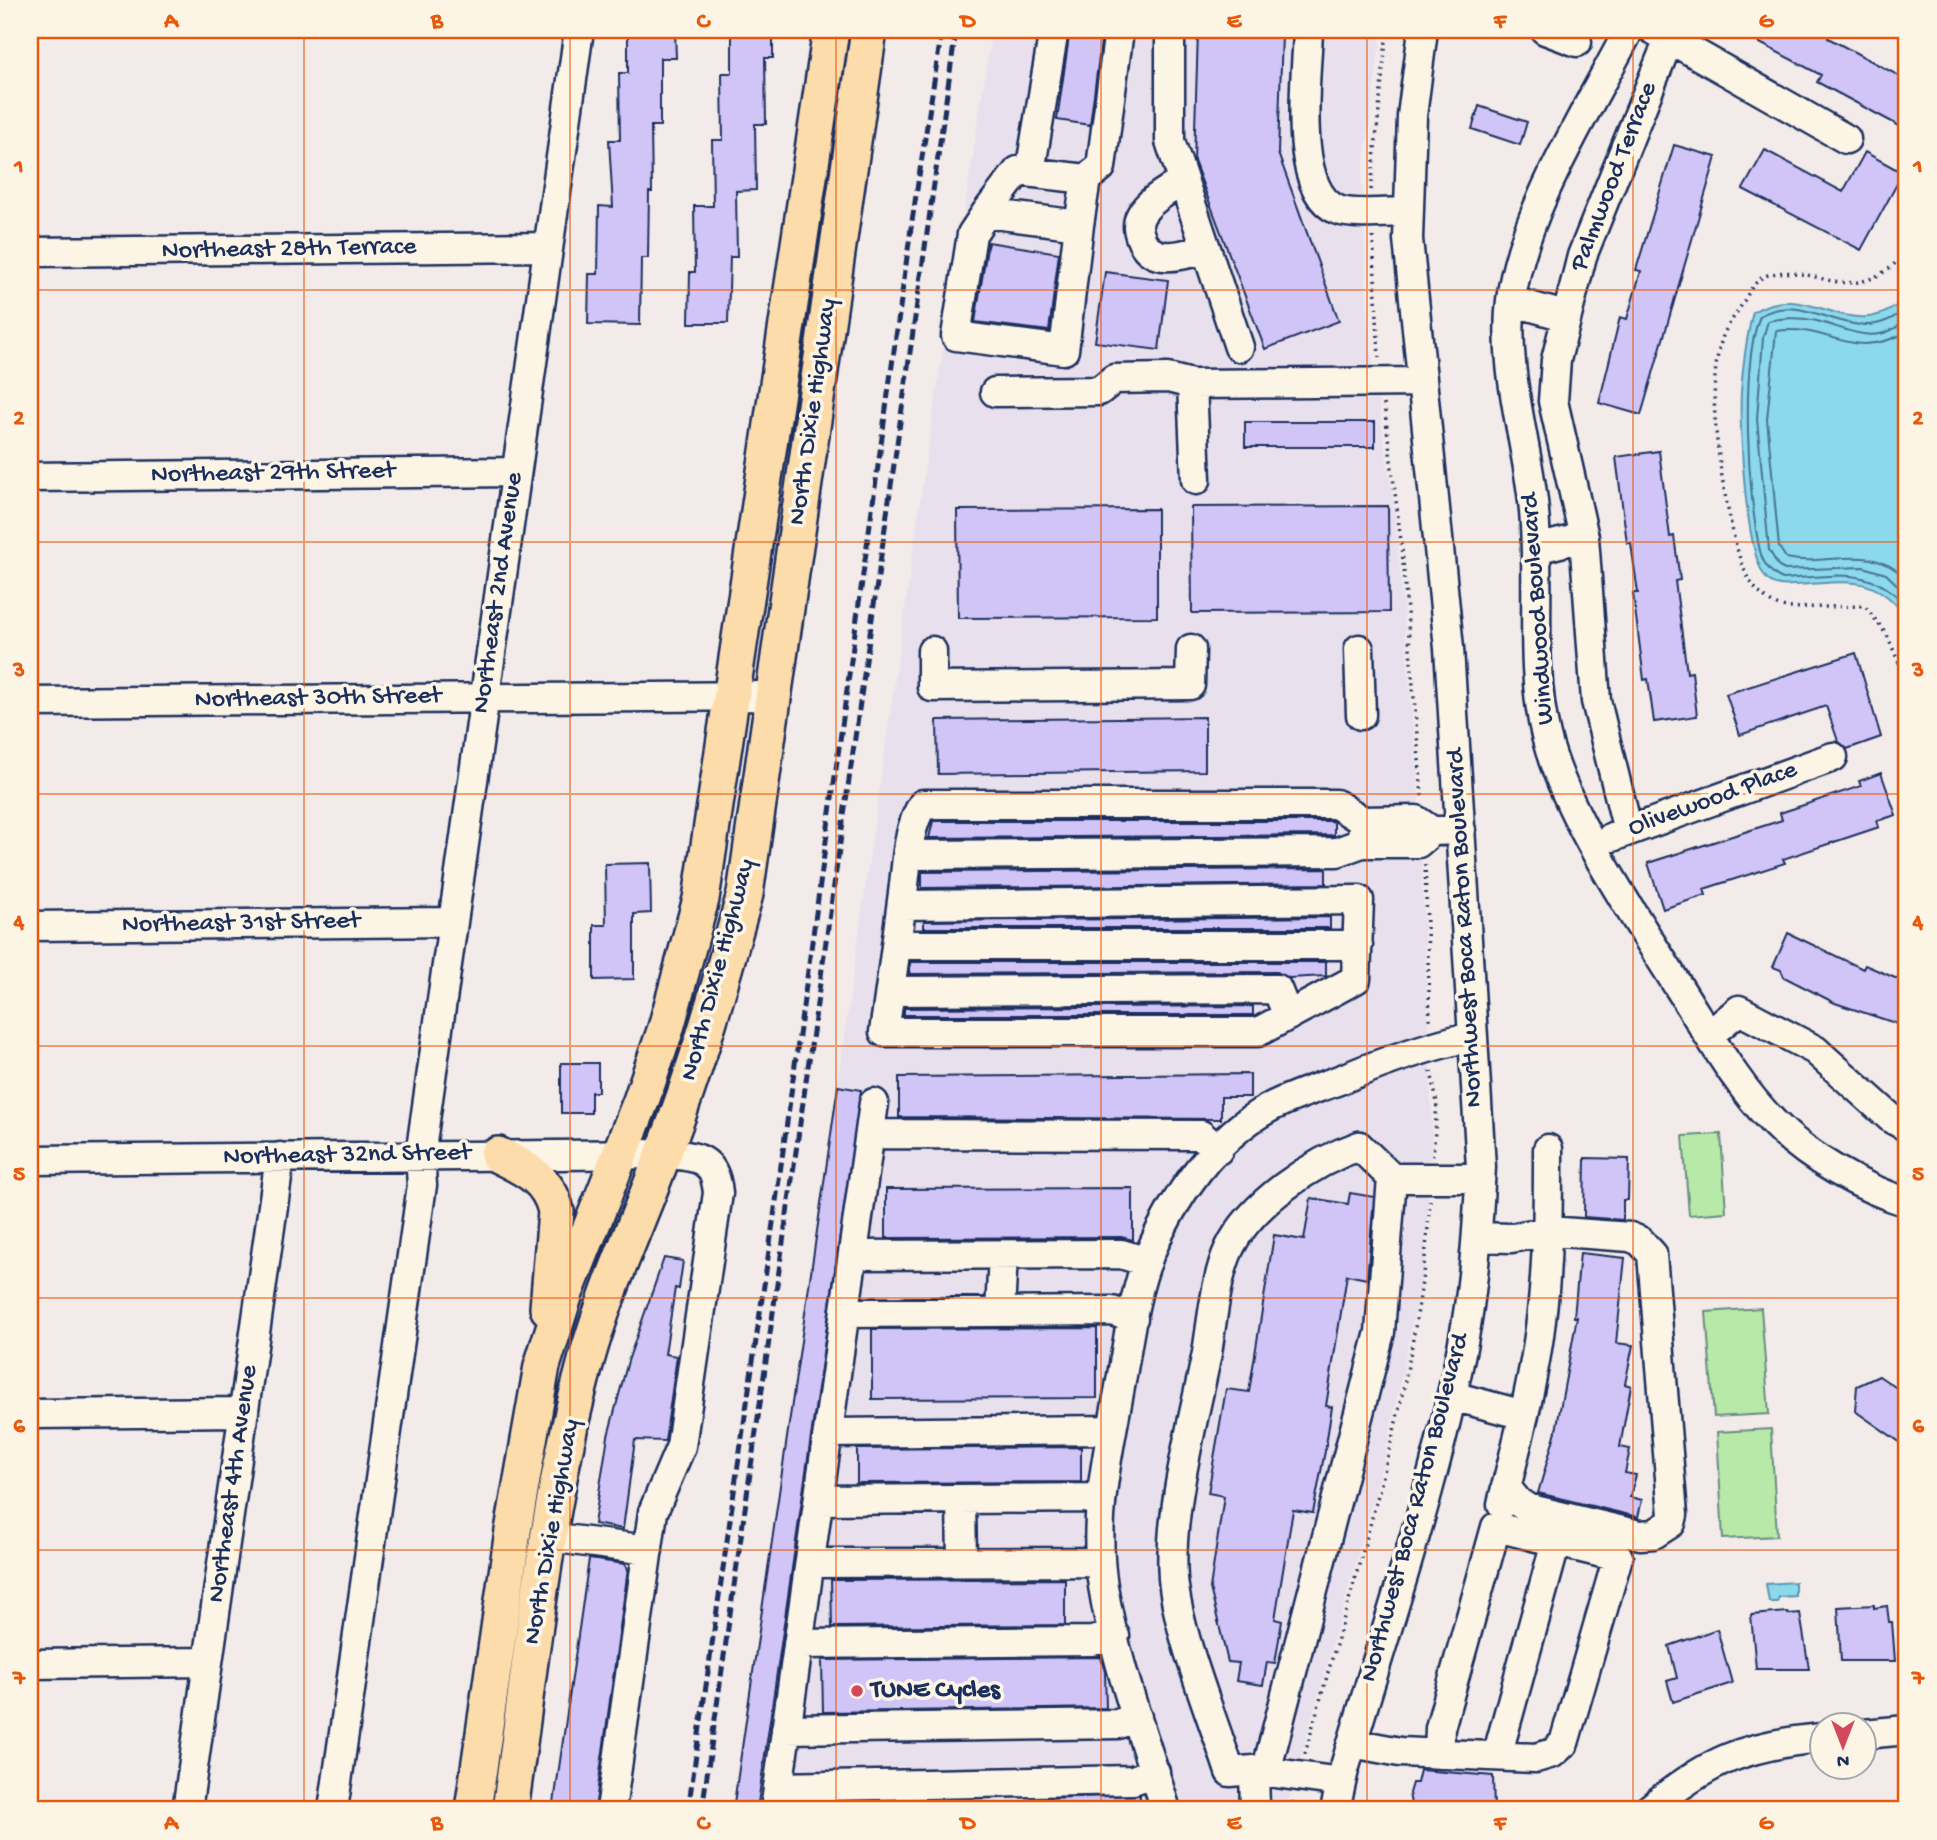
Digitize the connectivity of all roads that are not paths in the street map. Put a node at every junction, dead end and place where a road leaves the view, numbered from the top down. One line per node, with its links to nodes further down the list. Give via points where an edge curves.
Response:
1 (579, 30): 20 (street, Northeast 2nd Avenue)
2 (831, 30): 37 (main road, North Dixie Highway)
3 (869, 30): 38 (main road, North Dixie Highway)
4 (1054, 30): 14 (street)
5 (1119, 30): 15 (street, via 1101,167)
6 (1170, 30): 16 (street, via 1170,141)
7 (1423, 30): 17 (street, Northwest Boca Raton Boulevard, via 1412,116)
8 (1545, 30): 12 (street)
9 (1629, 30): 23 (street, Windwood Boulevard, via 1536,213 1522,248)
10 (1308, 32): 17 (street, via 1306,156 1318,190 1335,209)
11 (1662, 34): 13 (street); 24 (street, Palmwood Terrace)
12 (1577, 42)
13 (1846, 139)
14 (1030, 172): 15 (street); 18 (street, via 1018,170)
15 (1086, 179): 19 (street)
16 (1183, 181): 21 (street); 21 (street, via 1149,205 1140,217 1138,232 1145,247 1158,255 1175,257)
17 (1408, 212): 26 (street, Northwest Boca Raton Boulevard)
18 (986, 213): 19 (street); 19 (street, via 972,234 956,336 1064,350)
19 (1079, 225)
20 (548, 247): 22 (street, Northeast 28th Terrace); 29 (street, Northeast 2nd Avenue)
21 (1206, 249): 25 (street)
22 (30, 252)
23 (1511, 301): 24 (street); 33 (street, Windwood Boulevard, via 1512,379 1527,453)
24 (1565, 316): 32 (street, Palmwood Terrace, via 1553,401)
25 (1239, 348)
26 (1422, 382): 27 (street); 43 (street, Northwest Boca Raton Boulevard, via 1450,648)
27 (1192, 384): 28 (street, via 1168,378 1114,379 1099,391); 31 (street)
28 (995, 392)
29 (516, 472): 30 (street, Northeast 29th Street); 39 (street, Northeast 2nd Avenue)
30 (30, 477)
31 (1196, 480)
32 (1584, 537): 33 (street); 44 (street, Palmwood Terrace, via 1596,701)
33 (1536, 549): 46 (street, Windwood Boulevard, via 1543,719 1554,761)
34 (1191, 649): 36 (street, via 1190,685 946,687 932,687)
35 (1359, 649): 41 (street)
36 (932, 650)
37 (732, 695): 38 (street, Northeast 30th Street); 39 (street, Northeast 30th Street); 62 (main road, North Dixie Highway, via 701,899 666,1028)
38 (775, 696): 63 (main road, North Dixie Highway, via 745,894 710,1023)
39 (484, 697): 40 (street, Northeast 30th Street); 49 (street, Northeast 2nd Avenue)
40 (30, 702)
41 (1361, 715)
42 (1833, 757): 44 (street, Olivewood Place)
43 (1461, 830): 45 (street, via 1426,831 1416,820); 56 (street, Northwest Boca Raton Boulevard)
44 (1628, 831): 46 (street, Olivewood Place)
45 (1362, 832): 47 (street, via 1336,852); 47 (street, via 1336,804 923,804 913,820)
46 (1593, 844): 55 (street, Windwood Boulevard)
47 (909, 855): 48 (street)
48 (902, 905): 51 (street); 52 (street, via 1359,900)
49 (452, 922): 50 (street, Northeast 31st Street); 65 (street, Northeast 2nd Avenue)
50 (30, 926)
51 (896, 945): 52 (street); 53 (street)
52 (1357, 945): 54 (street, via 1356,979)
53 (890, 991): 54 (street, via 1277,989); 54 (street, via 884,1032 1258,1032)
54 (1288, 1016)
55 (1709, 1035): 58 (street, via 1739,1010 1815,1050); 70 (street, Windwood Boulevard, via 1776,1125 1861,1184)
56 (1473, 1036): 61 (street, via 1431,1046 1269,1108); 69 (street, Northwest Boca Raton Boulevard)
57 (874, 1103): 59 (street)
58 (1907, 1127)
59 (871, 1135): 61 (street, via 1201,1135); 73 (street)
60 (1548, 1149): 72 (street)
61 (1218, 1150): 75 (street, via 1169,1213)
62 (622, 1154): 63 (street, Northeast 32nd Street); 64 (street, Northeast 32nd Street); 79 (main road, North Dixie Highway, via 565,1293)
63 (664, 1154): 91 (main road, North Dixie Highway, via 609,1287 586,1361 556,1484); 93 (street, Northeast 32nd Street, via 705,1162 714,1172 718,1193 681,1446 653,1512)
64 (498, 1155): 65 (street, Northeast 32nd Street); 79 (main road, via 545,1185 556,1211)
65 (420, 1156): 66 (street, Northeast 32nd Street); 114 (street, Northeast 2nd Avenue, via 422,1185)
66 (280, 1157): 67 (street, Northeast 32nd Street); 81 (street, Northeast 4th Avenue)
67 (30, 1160)
68 (1392, 1178): 69 (street); 109 (street, via 1380,1332); 109 (street, via 1359,1146 1328,1157 1263,1203 1229,1249 1217,1297 1174,1531 1173,1581 1230,1772)
69 (1480, 1178): 71 (street, Northwest Boca Raton Boulevard)
70 (1907, 1202)
71 (1477, 1227): 72 (street, via 1513,1220); 80 (street, Northwest Boca Raton Boulevard, via 1466,1324)
72 (1548, 1231): 83 (street, via 1541,1322); 86 (street, via 1630,1237 1652,1254 1673,1515 1662,1531 1640,1535 1527,1507)
73 (853, 1255): 74 (street); 77 (street)
74 (1003, 1255): 75 (street, via 1121,1254); 76 (street)
75 (1147, 1262): 78 (street)
76 (1000, 1312): 77 (street); 78 (street, via 1112,1311)
77 (845, 1313): 85 (street)
78 (1133, 1318): 84 (street)
79 (542, 1366): 115 (main road, North Dixie Highway)
80 (1451, 1396): 83 (street); 106 (street, Northwest Boca Raton Boulevard)
81 (244, 1412): 82 (street); 99 (street, Northeast 4th Avenue)
82 (30, 1414)
83 (1524, 1415): 86 (street)
84 (1111, 1430): 85 (street); 87 (street)
85 (828, 1433): 89 (street)
86 (1506, 1487): 90 (street)
87 (1101, 1498): 88 (street); 95 (street)
88 (961, 1499): 89 (street); 94 (street)
89 (819, 1500): 96 (street)
90 (1496, 1527): 92 (street); 107 (street, via 1440,1728)
91 (549, 1537): 93 (street); 116 (main road, North Dixie Highway)
92 (1556, 1542): 108 (street); 108 (street, via 1618,1557 1564,1743 1545,1757)
93 (648, 1550): 117 (street)
94 (962, 1562): 95 (street); 96 (street)
95 (1100, 1562): 97 (street)
96 (810, 1563): 98 (street)
97 (1115, 1636): 98 (street, via 1093,1641); 101 (street)
98 (798, 1644): 102 (street)
99 (208, 1662): 100 (street); 113 (street, Northeast 4th Avenue)
100 (30, 1664)
101 (1137, 1717): 102 (street, via 1118,1724); 110 (street)
102 (786, 1729): 112 (street)
103 (1907, 1730): 104 (street)
104 (1878, 1733)
105 (1808, 1739): 121 (street, via 1736,1753 1700,1770)
106 (1352, 1744): 107 (street); 111 (street, Northwest Boca Raton Boulevard)
107 (1439, 1754): 108 (street)
108 (1497, 1756)
109 (1260, 1771): 111 (street); 119 (street)
110 (1155, 1772): 112 (street, via 1133,1780); 118 (street)
111 (1341, 1782): 120 (street, Northwest Boca Raton Boulevard)
112 (776, 1798)
113 (187, 1810)
114 (333, 1810)
115 (473, 1810)
116 (510, 1810)
117 (611, 1810)
118 (1166, 1810)
119 (1255, 1810)
120 (1335, 1810)
121 (1648, 1810)

